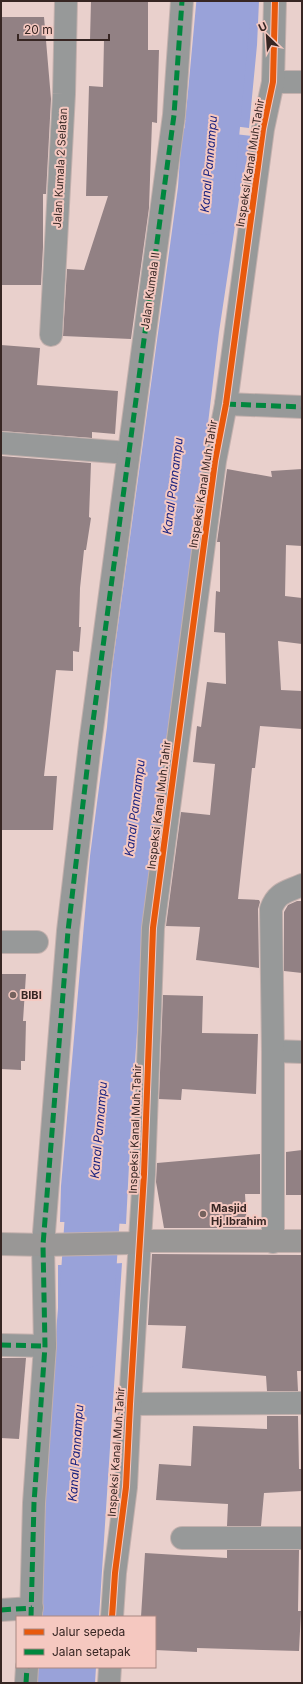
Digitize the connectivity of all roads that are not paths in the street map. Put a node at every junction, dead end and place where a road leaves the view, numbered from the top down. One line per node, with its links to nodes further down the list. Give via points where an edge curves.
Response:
1 (66, 1): 6 (street, Jalan Kumala 2 Selatan, via 64,94)
2 (182, 1): 10 (street, Jalan Kumala II, via 174,115)
3 (275, 1): 4 (street, Inspeksi Kanal Muh.Tahir)
4 (273, 82): 5 (street); 7 (street, Inspeksi Kanal Muh.Tahir, via 263,129)
5 (302, 82)
6 (51, 335)
7 (226, 404): 8 (street); 17 (street, Inspeksi Kanal Muh.Tahir, via 215,461 153,928 144,1174)
8 (302, 407)
9 (1, 443): 10 (street)
10 (128, 453): 20 (street, via 68,931)
11 (302, 884): 14 (street, via 280,894 274,900 271,909)
12 (1, 942): 13 (street)
13 (37, 942)
14 (273, 1051): 15 (street); 18 (street)
15 (302, 1052)
16 (302, 1241): 18 (street)
17 (135, 1242): 18 (street); 20 (street); 24 (street, Inspeksi Kanal Muh.Tahir)
18 (273, 1242)
19 (1, 1244): 20 (street)
20 (52, 1244): 22 (street)
21 (1, 1345): 22 (street)
22 (45, 1346): 28 (street, via 34,1503)
23 (302, 1403): 24 (street)
24 (130, 1404): 29 (street, Inspeksi Kanal Muh.Tahir, via 126,1487)
25 (182, 1538): 26 (street)
26 (302, 1538)
27 (1, 1610): 28 (street)
28 (32, 1613)
29 (112, 1616)
30 (27, 1668): 32 (street)
31 (110, 1668): 33 (street)
32 (26, 1683)
33 (109, 1683)

